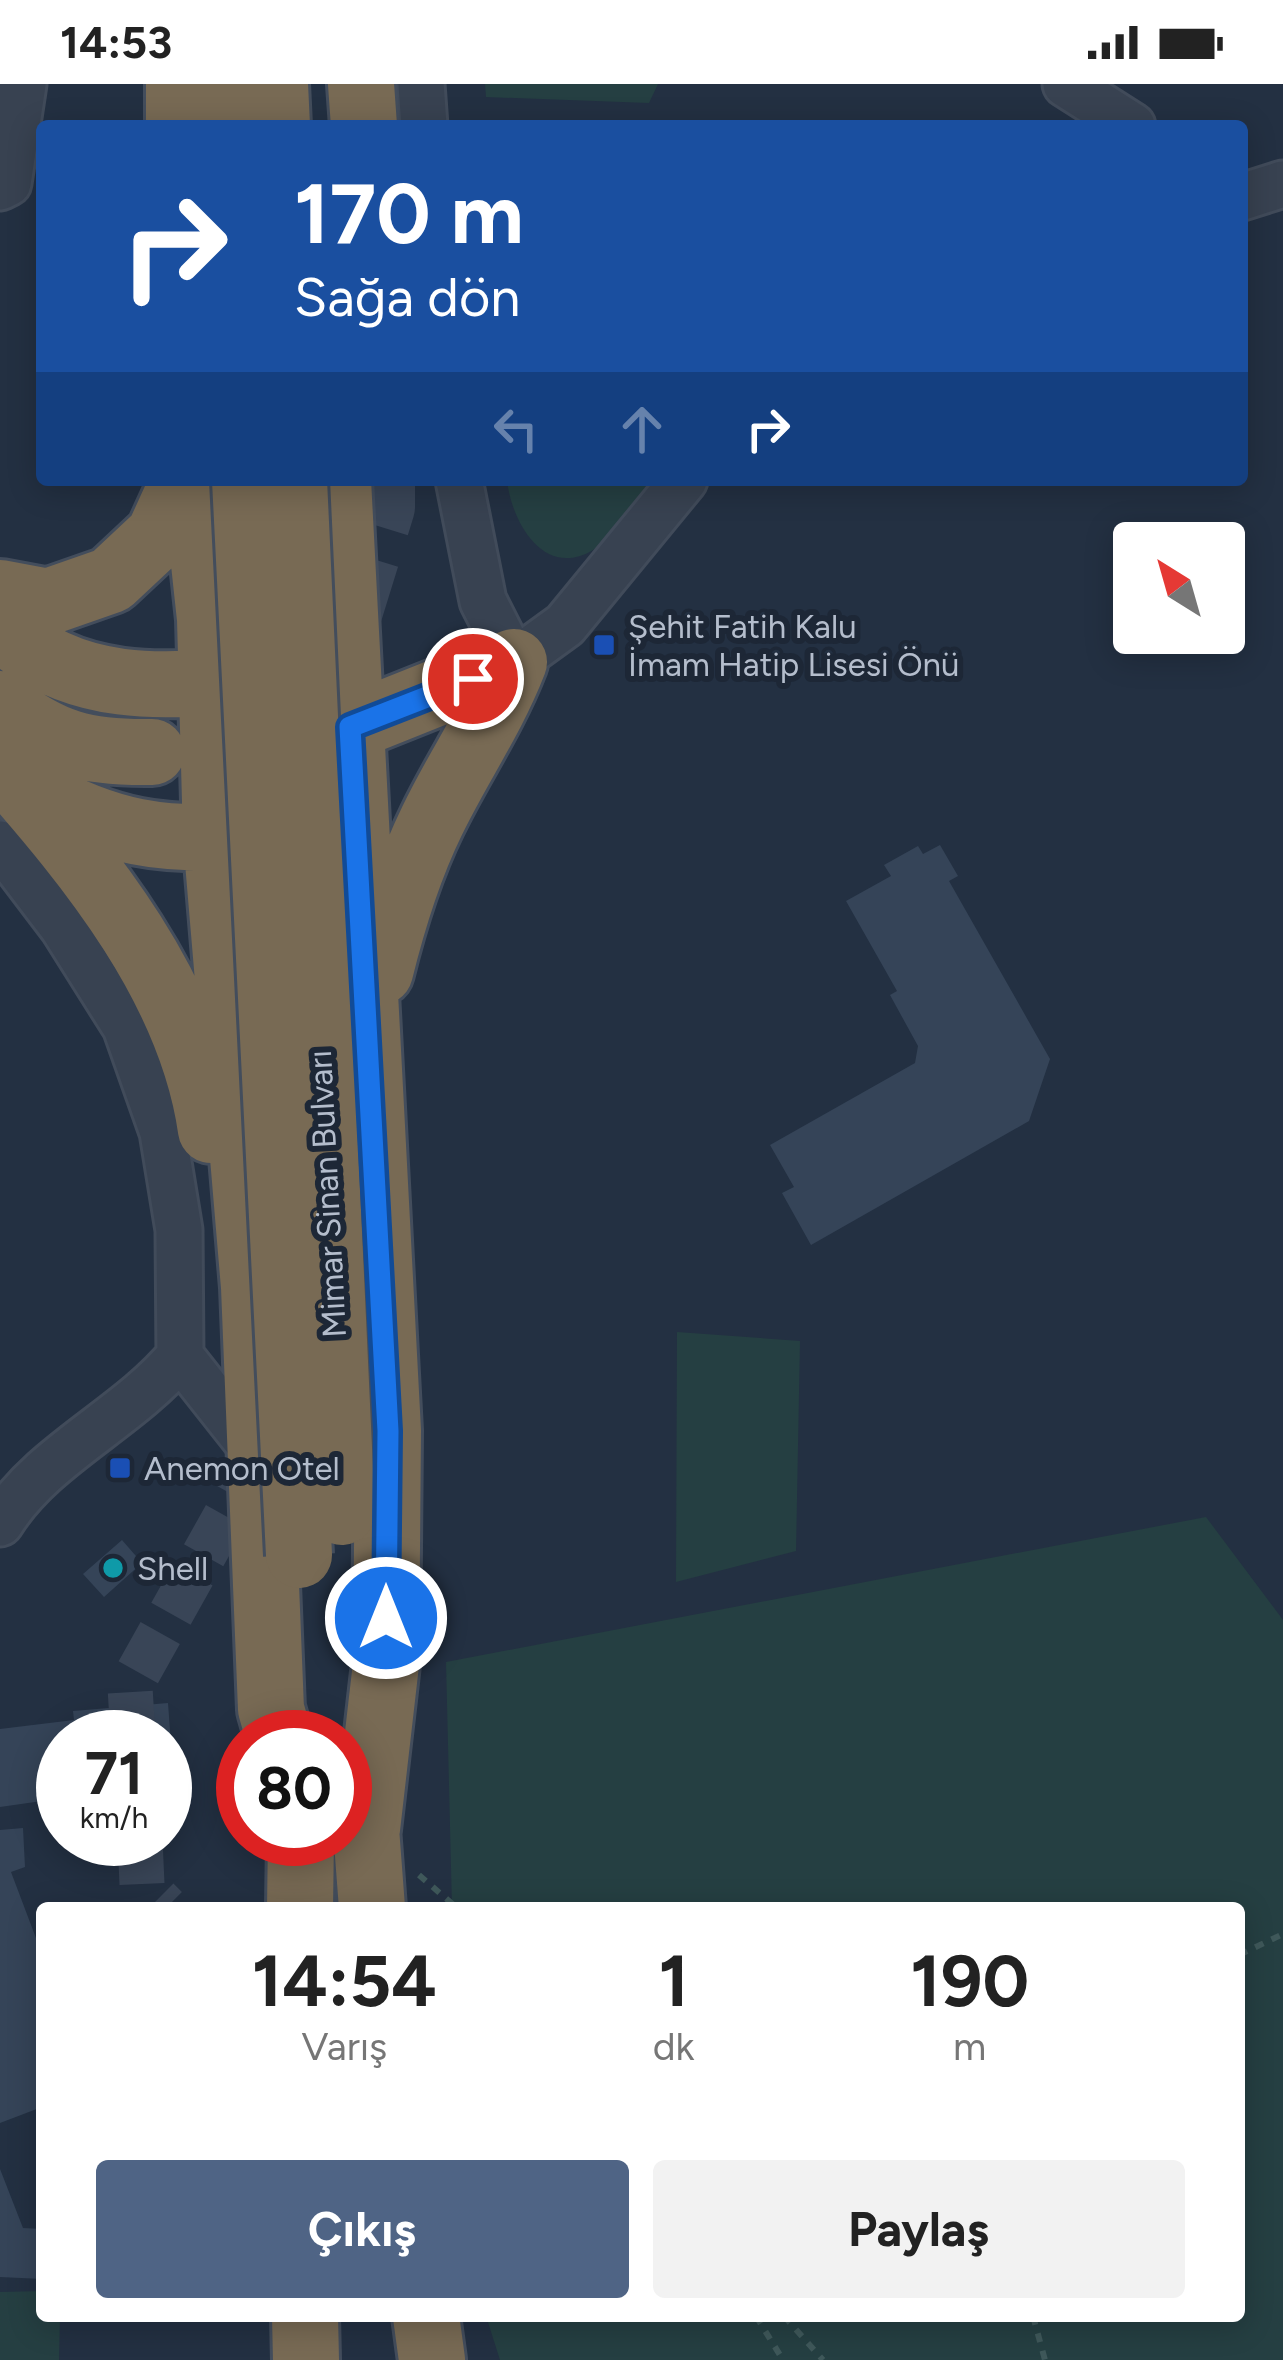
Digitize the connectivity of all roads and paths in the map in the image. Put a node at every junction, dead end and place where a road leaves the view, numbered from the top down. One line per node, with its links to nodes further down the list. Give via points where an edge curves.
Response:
1 (23, 84): 17 (street, via 8,183)
2 (179, 84): 9 (highway)
3 (225, 84): 10 (highway)
4 (275, 84): 11 (highway)
5 (320, 84): 12 (highway)
6 (362, 84): 13 (highway)
7 (421, 84): 14 (street)
8 (1066, 84): 15 (street)
9 (179, 120)
10 (227, 120)
11 (277, 120)
12 (321, 120)
13 (364, 120)
14 (424, 120)
15 (1123, 120)
16 (1283, 184): 18 (street)
17 (0, 187)
18 (1248, 194)
19 (181, 486): 26 (highway, via 159,535 111,580 48,602)
20 (196, 486): 29 (highway)
21 (245, 486): 41 (highway, Mimar Sinan Bulvarı, bridge)
22 (294, 486): 41 (highway, Mimar Sinan Bulvarı, bridge)
23 (338, 486): 30 (highway)
24 (460, 486): 28 (street, via 483,601)
25 (679, 486): 28 (street, via 565,625)
26 (0, 593)
27 (0, 626): 29 (highway, via 74,671 166,689)
28 (514, 662): 30 (highway); 36 (highway, via 490,724 400,892)
29 (212, 683): 30 (highway); 35 (highway)
30 (349, 698): 34 (highway)
31 (0, 704): 32 (highway, via 39,734 100,753)
32 (152, 752)
33 (5, 797): 35 (highway, via 175,840); 37 (street, via 63,926 126,1027 166,1151 179,1230); 38 (highway, via 128,924 176,1012 208,1109 232,1289)
34 (355, 826): 35 (highway); 36 (highway)
35 (216, 838): 38 (highway)
36 (366, 1028): 45 (highway, via 388,1431 386,1664)
37 (180, 1356): 39 (street); 40 (street, via 140,1399)
38 (256, 1387): 39 (highway)
39 (259, 1456): 42 (highway)
40 (7, 1498)
41 (321, 1550): 43 (highway, Mimar Sinan Bulvarı); 44 (highway, Mimar Sinan Bulvarı)
42 (271, 1710)
43 (304, 1710)
44 (347, 1710)
45 (372, 1786)
46 (302, 1866): 48 (highway)
47 (369, 1866): 49 (highway, Mimar Sinan Bulvarı)
48 (301, 1902)
49 (372, 1902)
50 (1283, 1934): 51 (path)
51 (1245, 1952)
52 (305, 2322): 58 (highway)
53 (384, 2322): 59 (highway)
54 (427, 2322): 60 (highway)
55 (760, 2322): 61 (path)
56 (789, 2322): 62 (path)
57 (1036, 2322): 63 (path)
58 (306, 2360)
59 (386, 2360)
60 (432, 2360)
61 (783, 2360)
62 (823, 2360)
63 (1046, 2360)

